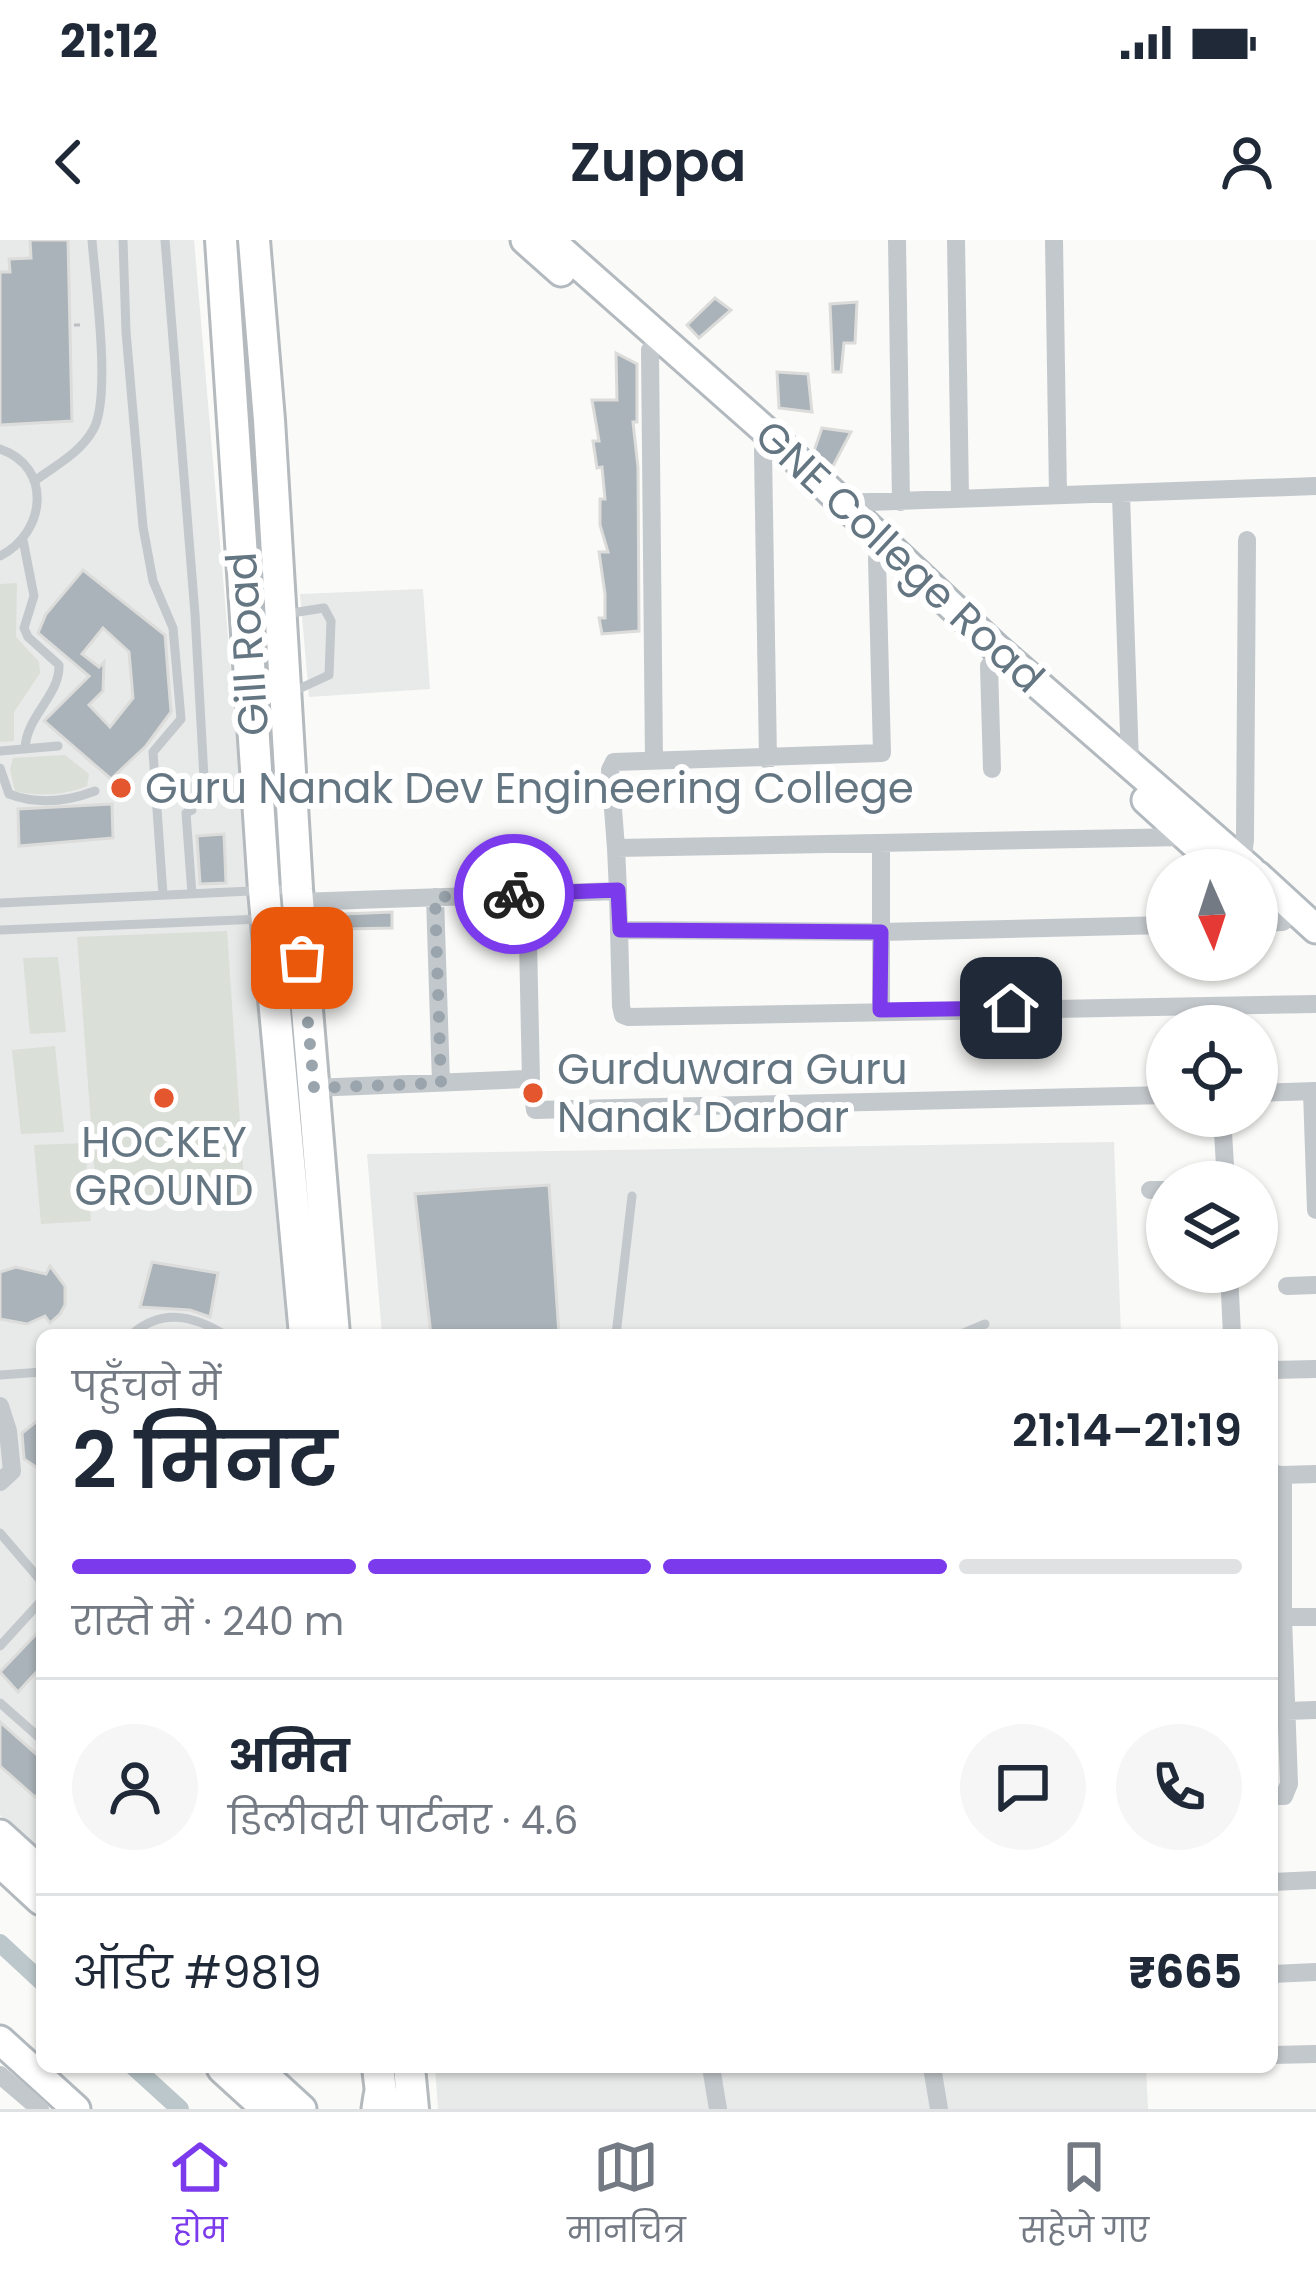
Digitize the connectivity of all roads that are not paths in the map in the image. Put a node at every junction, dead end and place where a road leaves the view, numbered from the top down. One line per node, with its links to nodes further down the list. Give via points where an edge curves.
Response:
1 (92, 240): 14 (lane, via 97,424 74,453)
2 (123, 240): 46 (lane, via 143,527 152,581 173,628 182,719 153,752)
3 (165, 240): 44 (lane, via 203,778 190,790 186,813)
4 (221, 240): 51 (main road, Gill Road)
5 (254, 240): 25 (main road, Gill Road)
6 (525, 240): 11 (street, GNE College Road)
7 (550, 240): 20 (street, GNE College Road)
8 (897, 240): 19 (street)
9 (956, 240): 18 (street)
10 (1054, 240): 16 (street)
11 (650, 350): 13 (street, GNE College Road); 32 (street)
12 (0, 448): 14 (lane, via 25,461)
13 (763, 451): 24 (street, GNE College Road); 31 (street)
14 (35, 480): 21 (lane, via 38,501)
15 (1316, 486): 17 (street)
16 (1058, 495): 17 (street); 18 (street)
17 (1121, 495): 33 (street)
18 (960, 498): 19 (street)
19 (901, 502): 20 (street)
20 (841, 503): 33 (street, GNE College Road)
21 (23, 540): 23 (lane); 29 (lane, via 34,596 24,628 59,665)
22 (1247, 540): 42 (street)
23 (0, 556)
24 (877, 559): 26 (street, GNE College Road); 31 (street, via 882,753)
25 (281, 615): 27 (main road, Gill Road); 27 (lane, via 323,608 332,622 329,675)
26 (989, 666): 35 (street); 37 (street, GNE College Road)
27 (286, 695): 49 (main road, Gill Road)
28 (58, 746): 29 (lane)
29 (25, 749): 30 (lane)
30 (0, 751)
31 (768, 760): 32 (street)
32 (654, 761): 39 (street, via 611,764)
33 (1130, 763): 41 (street, GNE College Road)
34 (0, 768): 36 (lane, via 9,794 26,800)
35 (992, 769)
36 (95, 791)
37 (1185, 837): 38 (street); 40 (street, GNE College Road)
38 (880, 845): 39 (street); 57 (street)
39 (616, 848): 43 (street)
40 (1206, 849)
41 (1221, 849)
42 (1243, 849)
43 (618, 890): 45 (street); 56 (street)
44 (192, 894): 46 (lane); 51 (lane)
45 (526, 894): 47 (street); 61 (street)
46 (163, 895): 50 (lane)
47 (435, 897): 49 (street); 62 (street)
48 (1278, 898): 54 (street, GNE College Road)
49 (298, 902): 51 (lane); 51 (lane); 63 (main road, Gill Road)
50 (0, 903)
51 (265, 904): 55 (lane); 75 (main road, Gill Road)
52 (1146, 926): 57 (street)
53 (1278, 927): 58 (street)
54 (1316, 929)
55 (0, 930)
56 (620, 930): 57 (street); 60 (street, via 628,1017)
57 (881, 932): 60 (street)
58 (1316, 951)
59 (1316, 1004): 60 (street)
60 (880, 1010)
61 (531, 1081): 62 (street); 66 (street, via 535,1110)
62 (441, 1083): 63 (street)
63 (314, 1088): 76 (main road, Gill Road)
64 (1314, 1091): 65 (street); 68 (street)
65 (1278, 1092)
66 (1146, 1095)
67 (632, 1196): 77 (lane)
68 (1316, 1210)
69 (1316, 1285): 70 (street)
70 (1287, 1286)
71 (1230, 1293): 79 (street)
72 (985, 1324): 78 (lane)
73 (139, 1329): 74 (lane, via 172,1316)
74 (214, 1329)
75 (303, 1329)
76 (334, 1329)
77 (617, 1329)
78 (973, 1329)
79 (1232, 1329)
80 (1278, 1370): 81 (street)
81 (1316, 1370)
82 (36, 1372): 83 (lane)
83 (0, 1375)
84 (0, 1406): 87 (street, via 12,1471)
85 (1278, 1474): 86 (street)
86 (1316, 1474)
87 (0, 1482)
88 (1278, 1515): 92 (street)
89 (0, 1533): 90 (lane)
90 (36, 1575)
91 (36, 1607): 94 (lane)
92 (1283, 1617): 93 (street); 97 (street)
93 (1316, 1617)
94 (0, 1646)
95 (0, 1702): 98 (lane)
96 (1316, 1710): 97 (street)
97 (1286, 1711): 99 (street, via 1288,1791)
98 (36, 1735)
99 (1278, 1796)
100 (0, 1834): 102 (street)
101 (0, 1859): 106 (highway)
102 (36, 1867)
103 (0, 1880): 107 (street)
104 (1316, 1880): 105 (street)
105 (1278, 1882)
106 (36, 1892)
107 (36, 1913)
108 (1316, 1972): 109 (street)
109 (1278, 1973)
110 (0, 2040): 114 (street)
111 (1316, 2054): 112 (street)
112 (1278, 2055)
113 (36, 2073): 123 (street)
114 (36, 2073)
115 (212, 2073): 124 (street)
116 (231, 2073): 125 (highway)
117 (263, 2073): 126 (street)
118 (410, 2073): 127 (main road)
119 (713, 2073): 128 (street)
120 (933, 2073): 129 (street)
121 (0, 2075): 122 (street)
122 (40, 2109)
123 (76, 2109)
124 (250, 2109)
125 (270, 2109)
126 (302, 2109)
127 (413, 2109)
128 (718, 2109)
129 (939, 2109)

